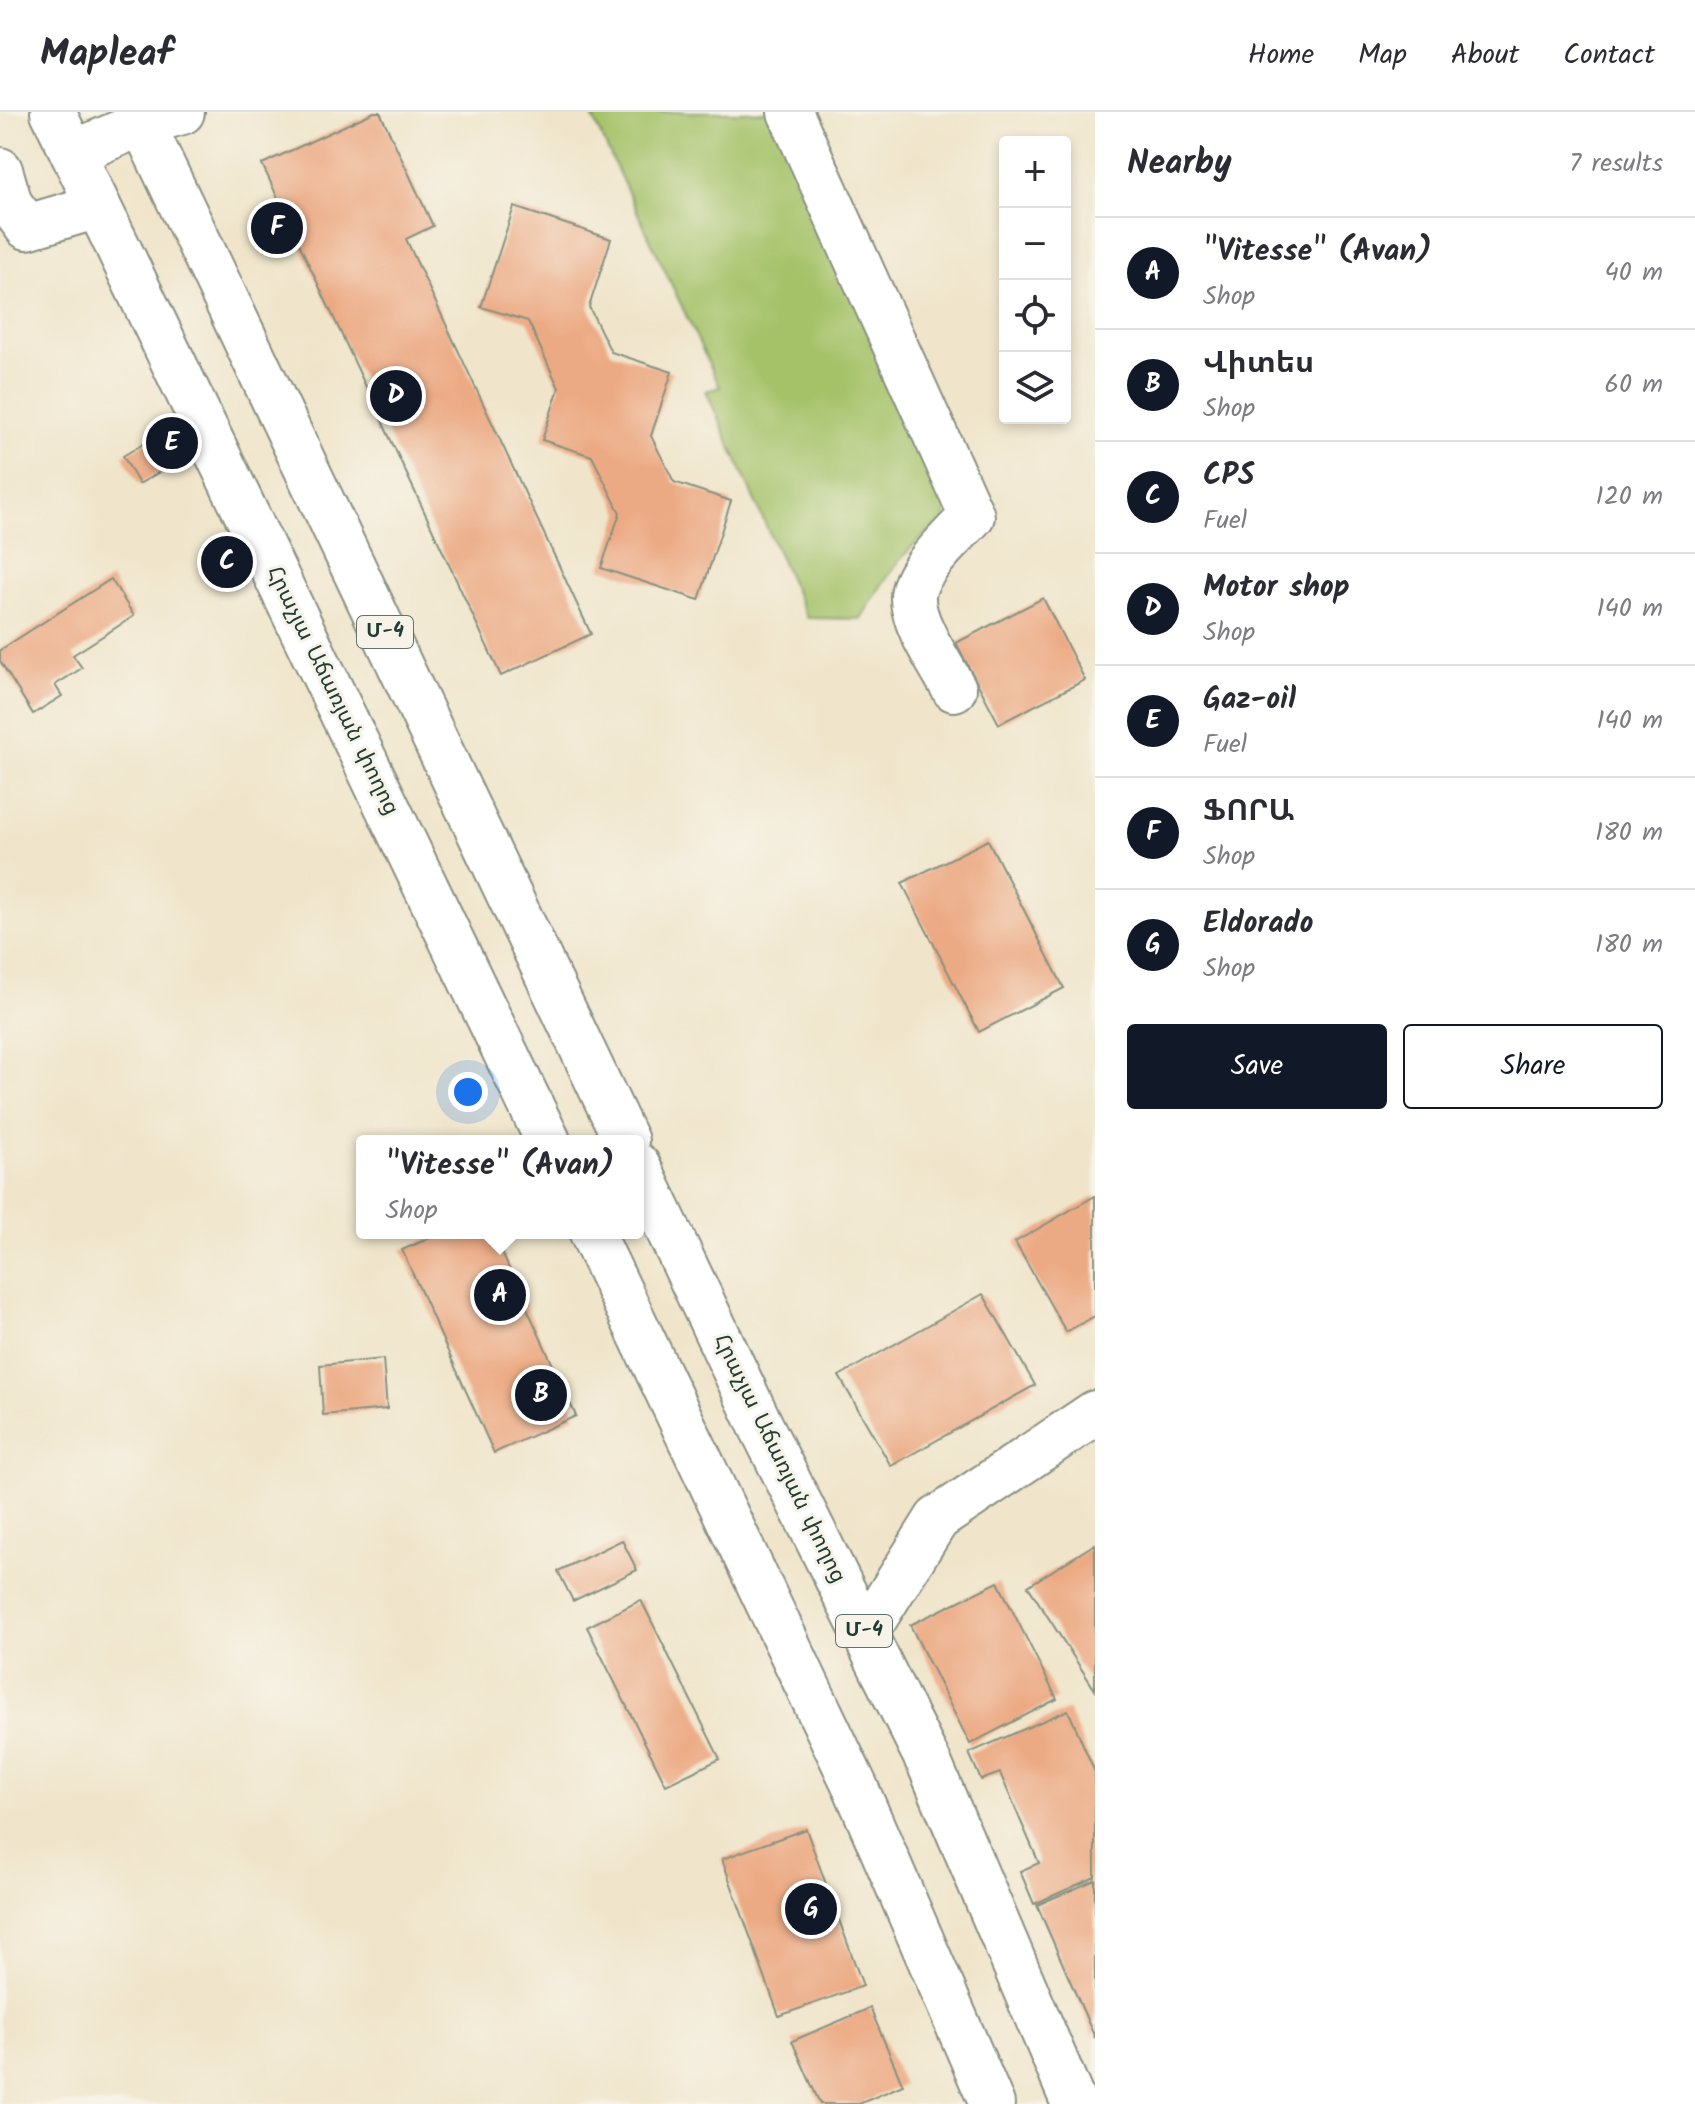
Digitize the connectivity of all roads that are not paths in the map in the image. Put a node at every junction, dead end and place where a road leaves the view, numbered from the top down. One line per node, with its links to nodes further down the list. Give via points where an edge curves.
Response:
1 (53, 112): 4 (main road, Հրաչյա Աճառյան փողոց)
2 (790, 112): 7 (main road, via 972,516 924,570 912,594 915,616)
3 (154, 116): 4 (main road); 9 (main road, Մ-4)
4 (73, 153): 6 (main road, Հրաչյա Աճառյան փողոց)
5 (0, 170): 6 (main road, via 10,204 27,227)
6 (98, 206): 8 (main road, Հրաչյա Աճառյան փողոց)
7 (954, 689)
8 (545, 1135)
9 (623, 1135)
10 (644, 1179): 13 (main road, Հրաչյա Աճառյան փողոց / Մ-4)
11 (595, 1239): 14 (main road, via 855,1786)
12 (1095, 1413): 13 (main road, via 937,1519)
13 (865, 1634): 15 (main road, Հրաչյա Աճառյան փողոց / Մ-4, via 930,1765)
14 (992, 2104)
15 (1074, 2104)

